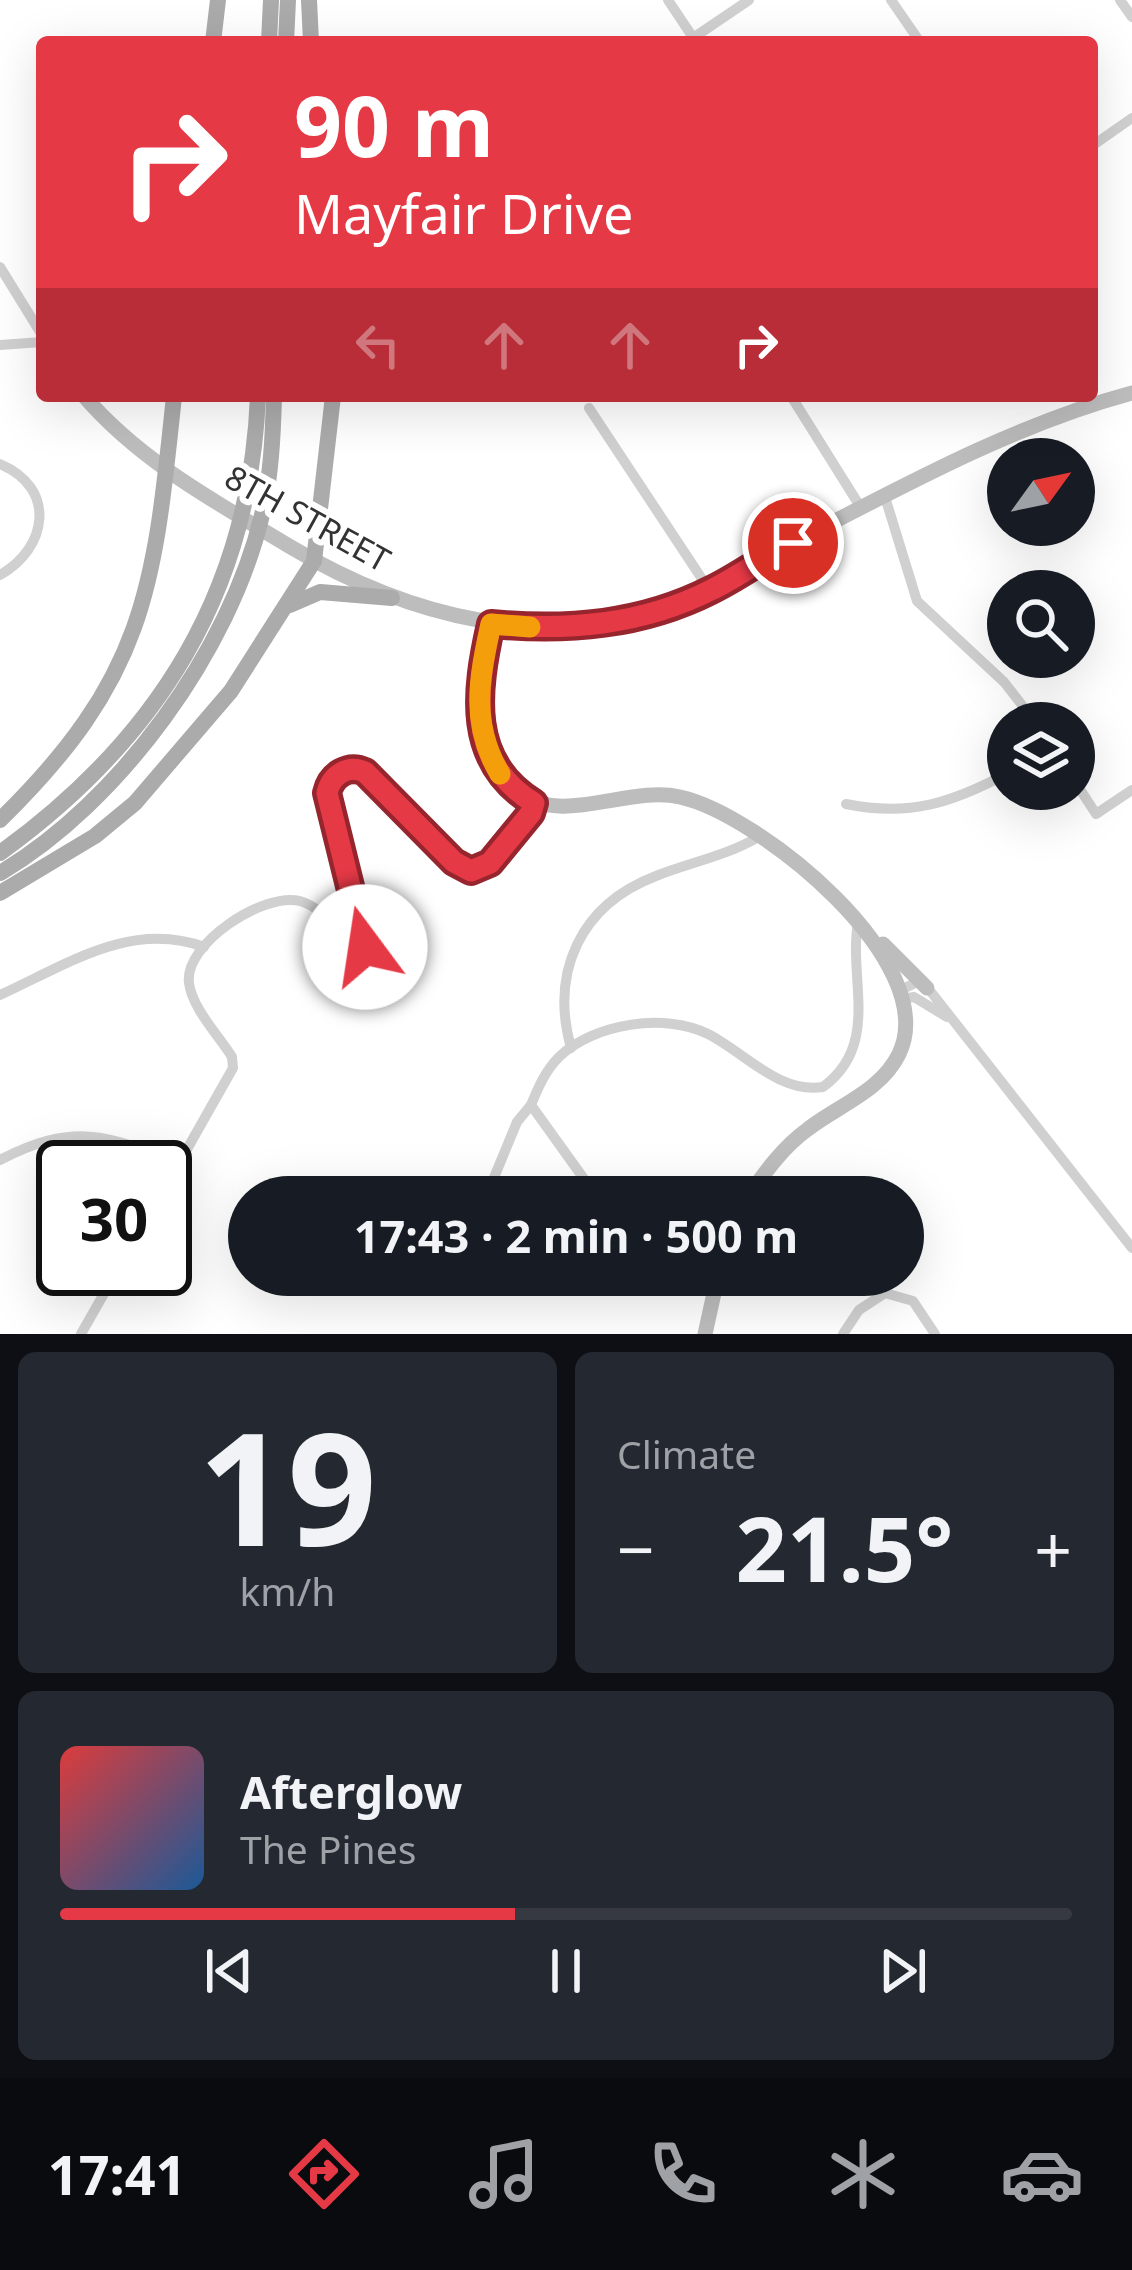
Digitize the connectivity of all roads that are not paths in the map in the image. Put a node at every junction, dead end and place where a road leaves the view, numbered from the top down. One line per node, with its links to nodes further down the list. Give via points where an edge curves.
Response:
1 (218, 0): 10 (main road)
2 (271, 0): 11 (main road)
3 (288, 0): 12 (main road)
4 (310, 0): 13 (main road)
5 (749, 0): 15 (street)
6 (891, 0): 16 (street)
7 (1120, 0): 9 (street)
8 (672, 6): 14 (street)
9 (1132, 17)
10 (214, 36)
11 (269, 36)
12 (286, 36)
13 (311, 36)
14 (692, 36)
15 (700, 36)
16 (916, 36)
17 (1132, 118): 18 (street)
18 (1098, 142)
19 (0, 267): 20 (street)
20 (36, 329)
21 (36, 340): 22 (street)
22 (0, 345)
23 (1132, 393): 33 (street, 8TH STREET, via 1003,439)
24 (91, 402): 32 (street, 8TH STREET)
25 (173, 402): 32 (main road)
26 (257, 402): 49 (main road, via 247,505 200,632 122,742)
27 (273, 402): 50 (main road, via 263,513 213,640 134,753 46,840)
28 (332, 402): 35 (main road)
29 (795, 402): 34 (street)
30 (589, 409): 37 (street)
31 (0, 464): 36 (street, via 31,488 42,526 34,549)
32 (166, 471): 35 (street, 8TH STREET); 47 (main road, via 150,588 121,665 62,753)
33 (885, 496): 34 (street, 8TH STREET); 41 (street, via 917,601)
34 (861, 508): 37 (street, 8TH STREET)
35 (314, 561): 38 (street, 8TH STREET); 39 (main road)
36 (0, 574)
37 (710, 591): 40 (street, 8TH STREET, via 617,621)
38 (392, 598): 39 (main road, via 320,592); 40 (street, 8TH STREET)
39 (281, 614): 51 (main road, via 199,735 135,803)
40 (491, 624): 44 (street, via 480,734 508,784)
41 (1020, 702)
42 (987, 784): 45 (street, via 915,811)
43 (1132, 790): 46 (street)
44 (534, 803): 48 (street, via 662,794 719,810); 53 (street, via 490,863 471,871 365,772 343,771 327,793 365,947 357,950 298,901 258,906)
45 (846, 804)
46 (1093, 810)
47 (0, 820)
48 (760, 836): 52 (street); 58 (street, via 632,887 581,932 563,989)
49 (0, 853)
50 (0, 873)
51 (0, 893)
52 (858, 922): 54 (street); 56 (street); 58 (street, via 858,1032 844,1068 823,1087 788,1084 700,1030 663,1024 611,1030)
53 (204, 946): 55 (street, via 132,938); 62 (street, via 191,962 190,991 233,1068)
54 (927, 988): 56 (street, via 916,982); 57 (street)
55 (0, 994)
56 (901, 995): 57 (street); 67 (street, via 904,1041 892,1068 805,1131)
57 (950, 1018): 68 (street)
58 (571, 1048): 59 (street, via 546,1073)
59 (531, 1105): 65 (street); 66 (street)
60 (47, 1140): 61 (street)
61 (124, 1140)
62 (192, 1140)
63 (36, 1145): 64 (street)
64 (0, 1160)
65 (495, 1176)
66 (582, 1176)
67 (766, 1176)
68 (1132, 1248)
69 (102, 1296): 71 (street)
70 (713, 1296): 72 (street)
71 (80, 1334)
72 (705, 1334)
73 (843, 1334): 74 (street, via 885,1293 913,1301)
74 (935, 1334)

